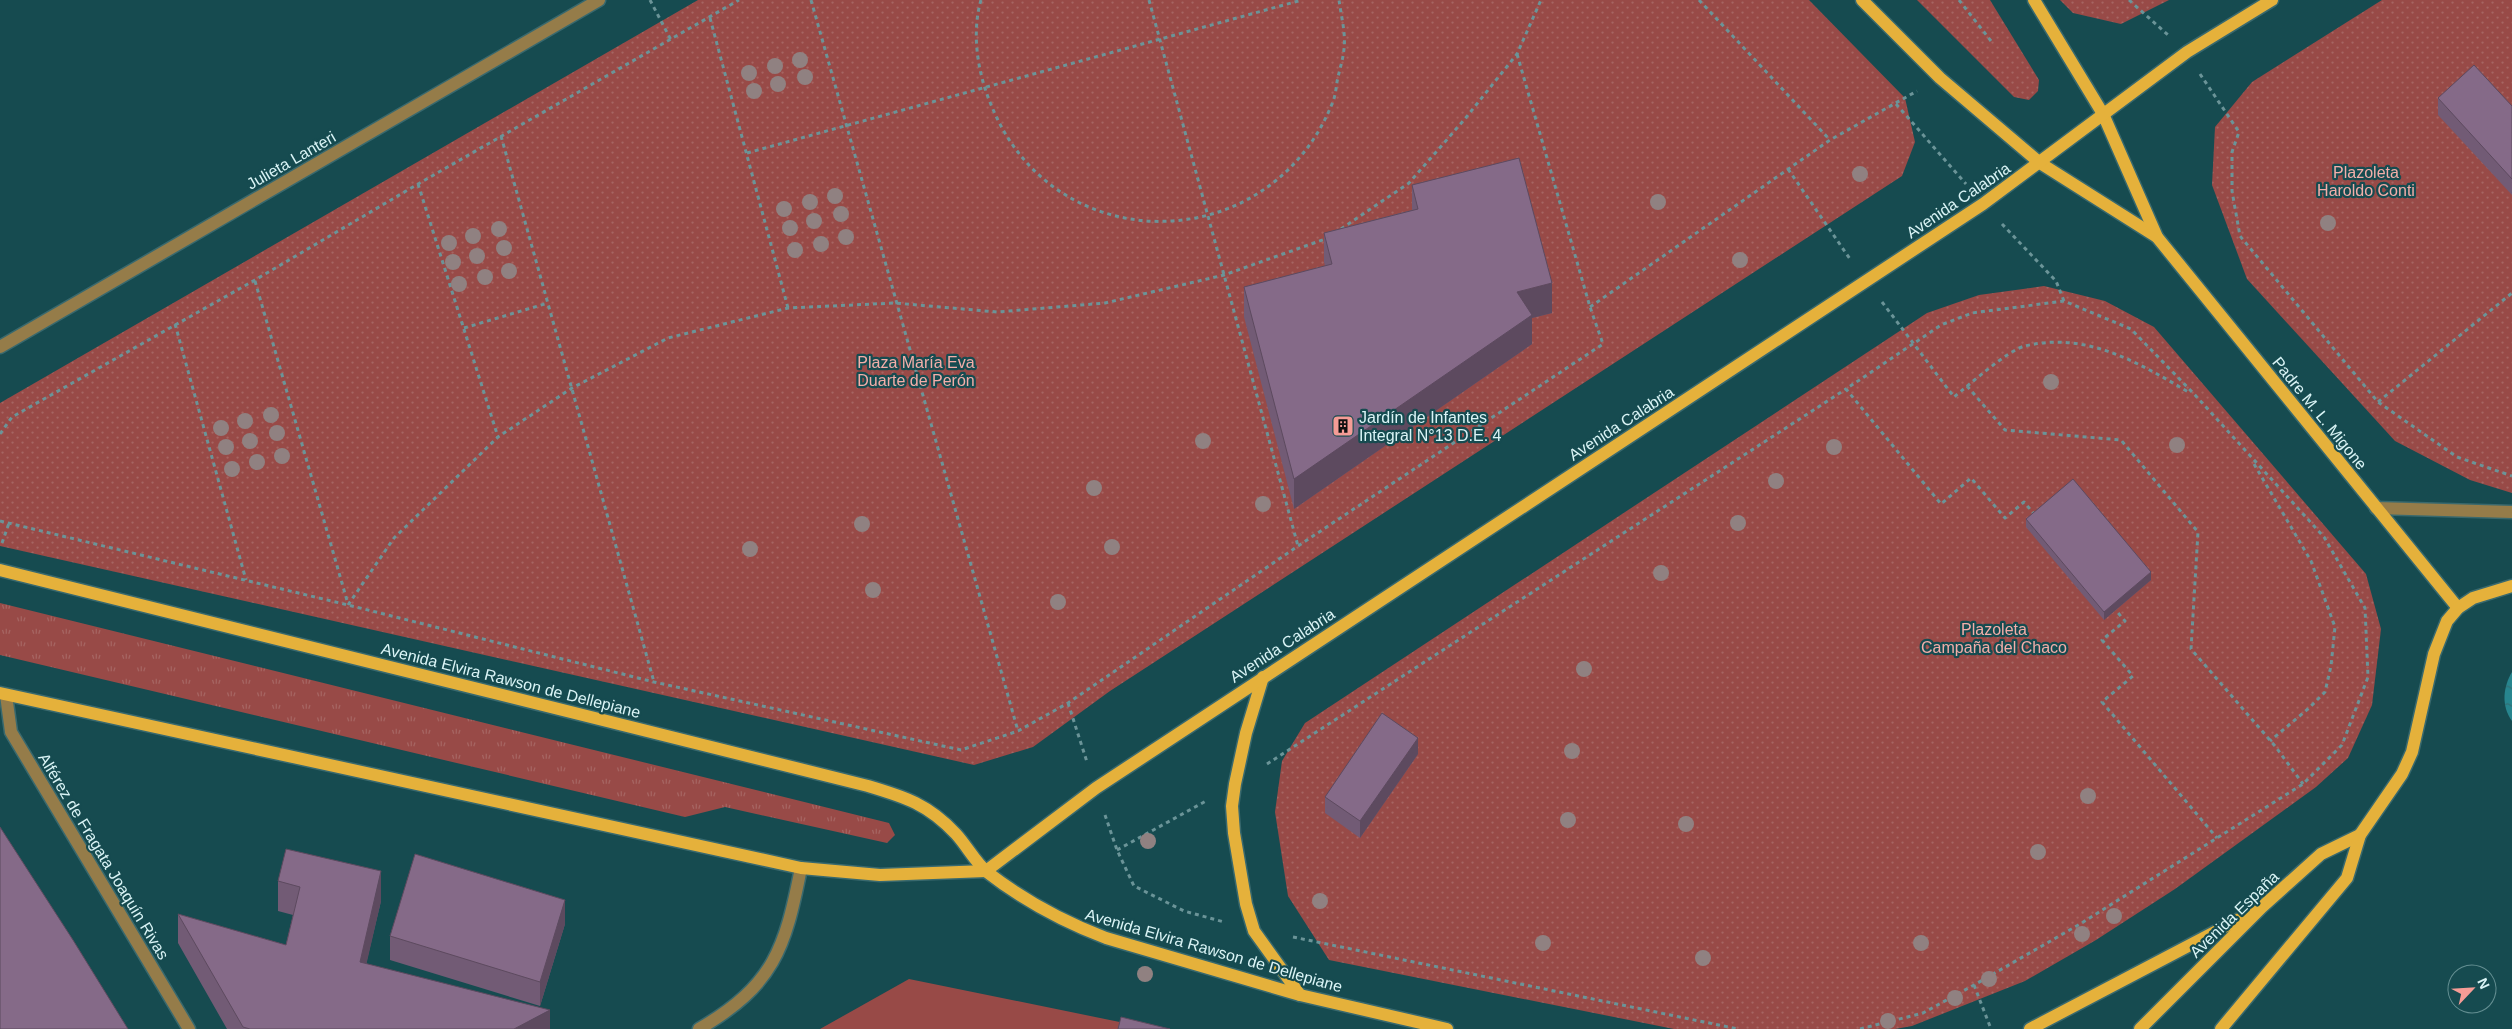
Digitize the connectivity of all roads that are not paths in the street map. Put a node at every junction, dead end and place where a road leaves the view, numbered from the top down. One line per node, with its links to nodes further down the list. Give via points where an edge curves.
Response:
1 (599, 0): 8 (street, Julieta Lanteri)
2 (1862, 0): 6 (main road, via 1940,78)
3 (2034, 0): 5 (main road)
4 (2272, 0): 5 (main road, Avenida Calabria, via 2187,52)
5 (2104, 114): 6 (main road, Avenida Calabria); 7 (main road)
6 (2040, 163): 7 (main road); 14 (main road, Avenida Calabria, via 1891,265)
7 (2157, 236): 9 (main road, Padre M. L. Migone)
8 (0, 347)
9 (2376, 508): 10 (street); 13 (main road, Padre M. L. Migone)
10 (2512, 512)
11 (0, 570): 18 (main road, Avenida Elvira Rawson de Dellepiane, via 868,786 913,800 935,815 956,834)
12 (2512, 586): 13 (main road, via 2473,598)
13 (2458, 608): 16 (main road, Avenida España, via 2447,621 2434,654 2412,752 2402,774)
14 (1263, 677): 18 (main road, Avenida Calabria, via 1096,788); 20 (main road, via 1235,784 1232,806 1234,833 1254,931)
15 (3, 694): 17 (main road); 21 (street, Alférez de Fragata Joaquín Rivas, via 11,732)
16 (2360, 835): 19 (main road, Avenida España, via 2321,854); 26 (main road, Avenida España, via 2347,878)
17 (801, 868): 18 (main road, via 880,876); 22 (street, via 792,915 771,968 754,989)
18 (986, 871): 20 (main road, Avenida Elvira Rawson de Dellepiane, via 1076,927)
19 (2262, 907): 24 (main road); 25 (main road, Avenida España)
20 (1300, 995): 23 (main road, Avenida Elvira Rawson de Dellepiane)
21 (189, 1029)
22 (699, 1029)
23 (1447, 1029)
24 (2030, 1029)
25 (2140, 1029)
26 (2221, 1029)

